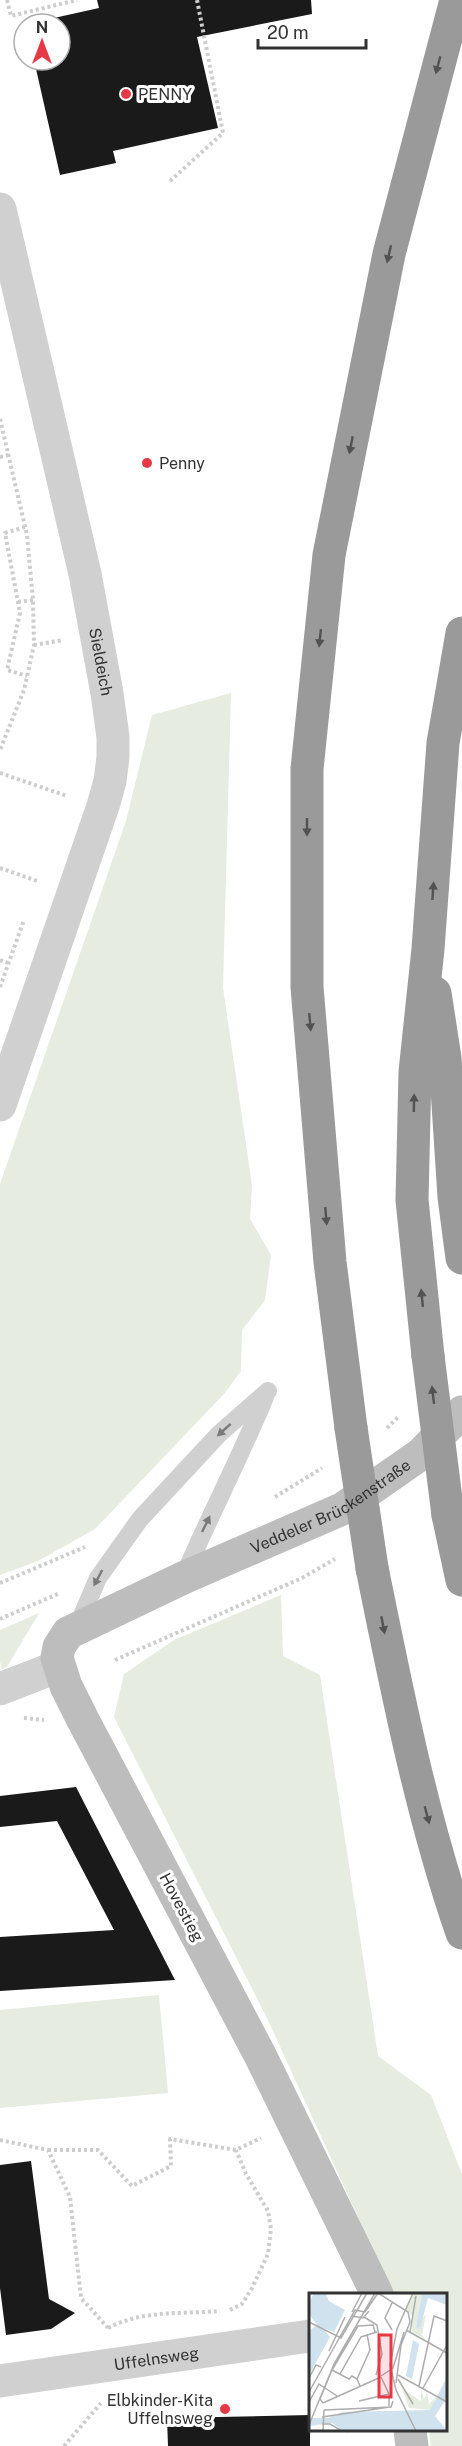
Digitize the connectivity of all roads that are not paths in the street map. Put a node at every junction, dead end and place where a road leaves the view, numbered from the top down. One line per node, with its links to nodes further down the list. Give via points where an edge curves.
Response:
1 (456, 0): 13 (highway, one-way to 13, bridge, via 389,254 327,567 307,769 307,987 330,1262 372,1568 405,1734)
2 (0, 209): 5 (street, Sieldeich, via 85,574 107,693 113,757 103,806)
3 (462, 633): 4 (highway, one-way to 3, via 443,743)
4 (428, 949): 6 (highway, via 445,1058); 9 (highway, one-way to 4, bridge, via 448,1515 412,1200 415,1072)
5 (0, 1105)
6 (462, 1258)
7 (462, 1412): 8 (street, Veddeler Brückenstraße, via 421,1454 342,1509)
8 (183, 1578): 10 (street); 10 (lane, one-way to 10, via 268,1391 219,1434 134,1527 98,1578)
9 (462, 1580)
10 (77, 1628): 11 (street, via 68,1633 59,1647)
11 (59, 1666): 12 (street); 14 (street, Hovestieg, via 83,1720 260,2055)
12 (0, 1689)
13 (462, 1933)
14 (376, 2293)
15 (309, 2336): 16 (street, Uffelnsweg)
16 (0, 2381)
17 (410, 2431): 18 (street)
18 (412, 2446)

